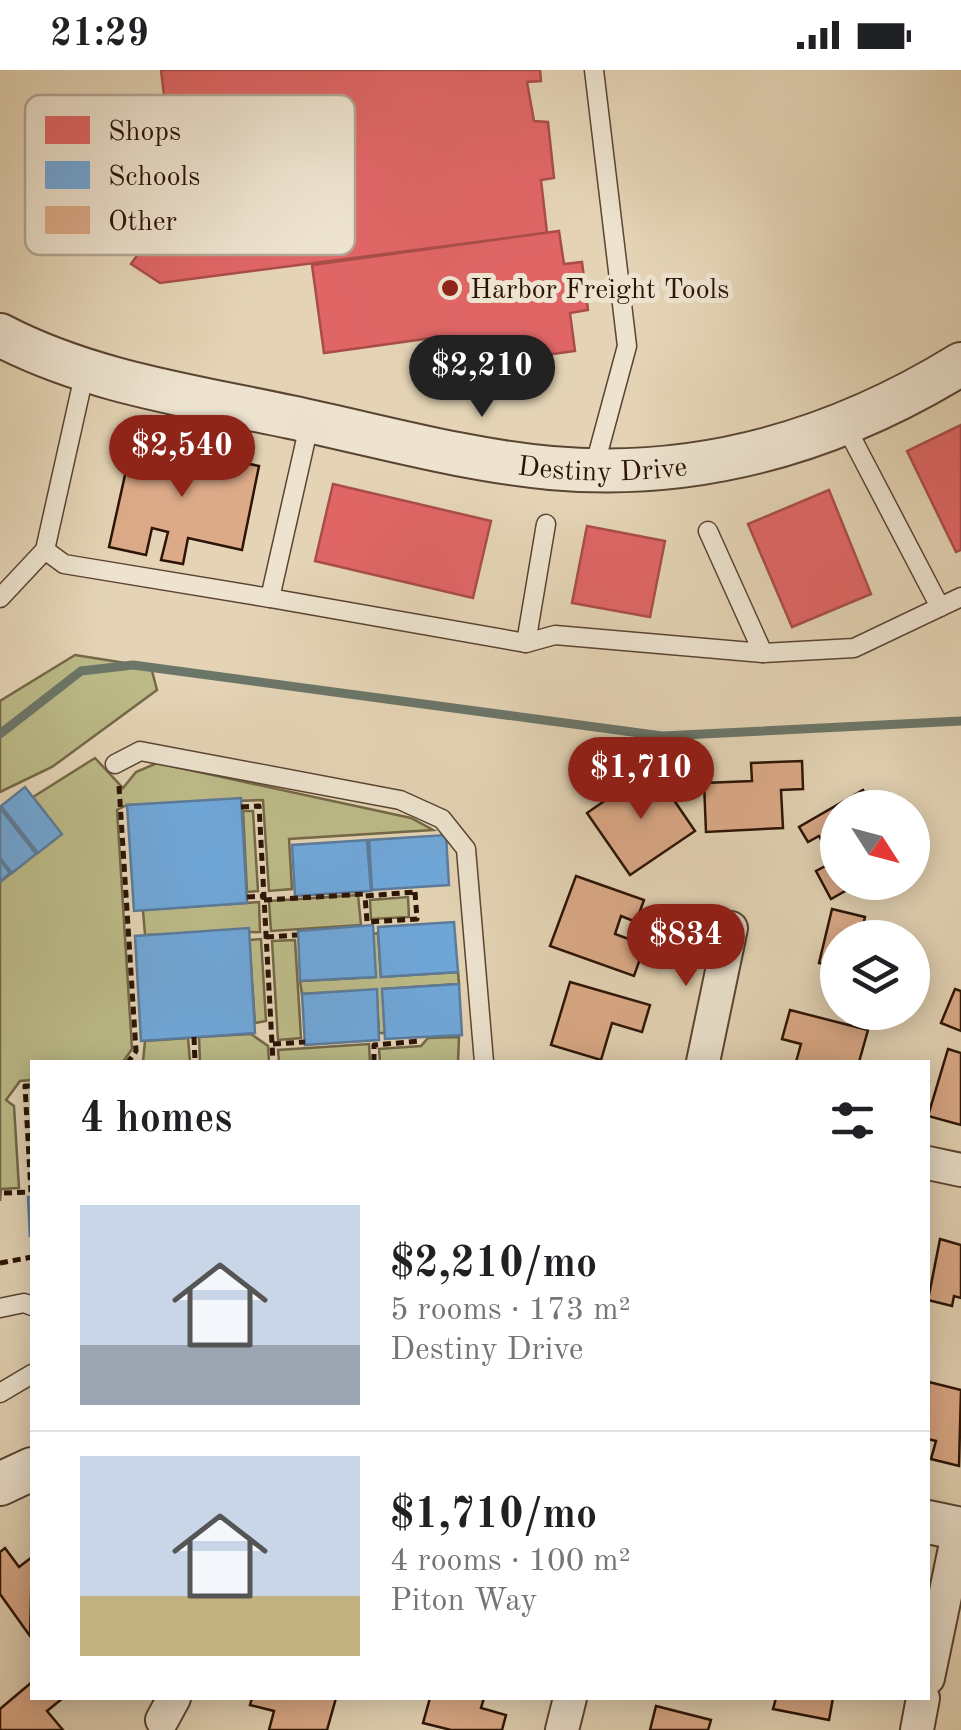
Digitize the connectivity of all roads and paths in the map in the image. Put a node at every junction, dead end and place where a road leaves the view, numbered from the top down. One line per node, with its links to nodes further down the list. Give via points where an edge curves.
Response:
1 (594, 70): 7 (lane, via 627,346)
2 (0, 335): 4 (street, Destiny Drive)
3 (961, 364): 6 (street, Destiny Drive)
4 (85, 370): 5 (street, Destiny Drive); 10 (lane)
5 (310, 421): 7 (street, Destiny Drive, via 502,461); 13 (lane)
6 (846, 425): 7 (street, Destiny Drive, via 691,466); 14 (lane)
7 (594, 470)
8 (546, 524): 15 (lane)
9 (708, 530): 16 (lane)
10 (45, 550): 12 (lane); 13 (lane, via 64,564)
11 (961, 596): 14 (lane)
12 (0, 598)
13 (270, 598): 15 (lane)
14 (940, 607): 16 (lane, via 854,648)
15 (526, 644): 16 (lane, via 555,635)
16 (764, 653)
17 (115, 764): 29 (path, via 136,1051); 33 (lane, via 140,751 400,800 442,819 466,848)
18 (241, 807): 21 (path, via 259,806)
19 (365, 896): 19 (path, via 367,922 416,920 415,892); 21 (path)
20 (247, 897): 21 (path)
21 (264, 898): 24 (path)
22 (730, 928): 34 (street)
23 (297, 935): 24 (path)
24 (266, 937): 28 (path)
25 (194, 1037): 30 (path)
26 (421, 1041): 32 (path, via 374,1045)
27 (305, 1042): 28 (path)
28 (272, 1044): 31 (path)
29 (129, 1060)
30 (196, 1060)
31 (273, 1060)
32 (374, 1060)
33 (484, 1060)
34 (703, 1060)
35 (30, 1086): 36 (path)
36 (30, 1157)
37 (930, 1162): 38 (street)
38 (961, 1170)
39 (30, 1192): 40 (path)
40 (4, 1193)
41 (30, 1257): 42 (path)
42 (0, 1263)
43 (30, 1306): 44 (lane)
44 (0, 1308)
45 (30, 1375): 46 (lane)
46 (0, 1393)
47 (30, 1470): 48 (street)
48 (0, 1484)
49 (949, 1527): 50 (street)
50 (930, 1664)
51 (570, 1700): 53 (street)
52 (924, 1700): 54 (street)
53 (562, 1730)
54 (916, 1730)

